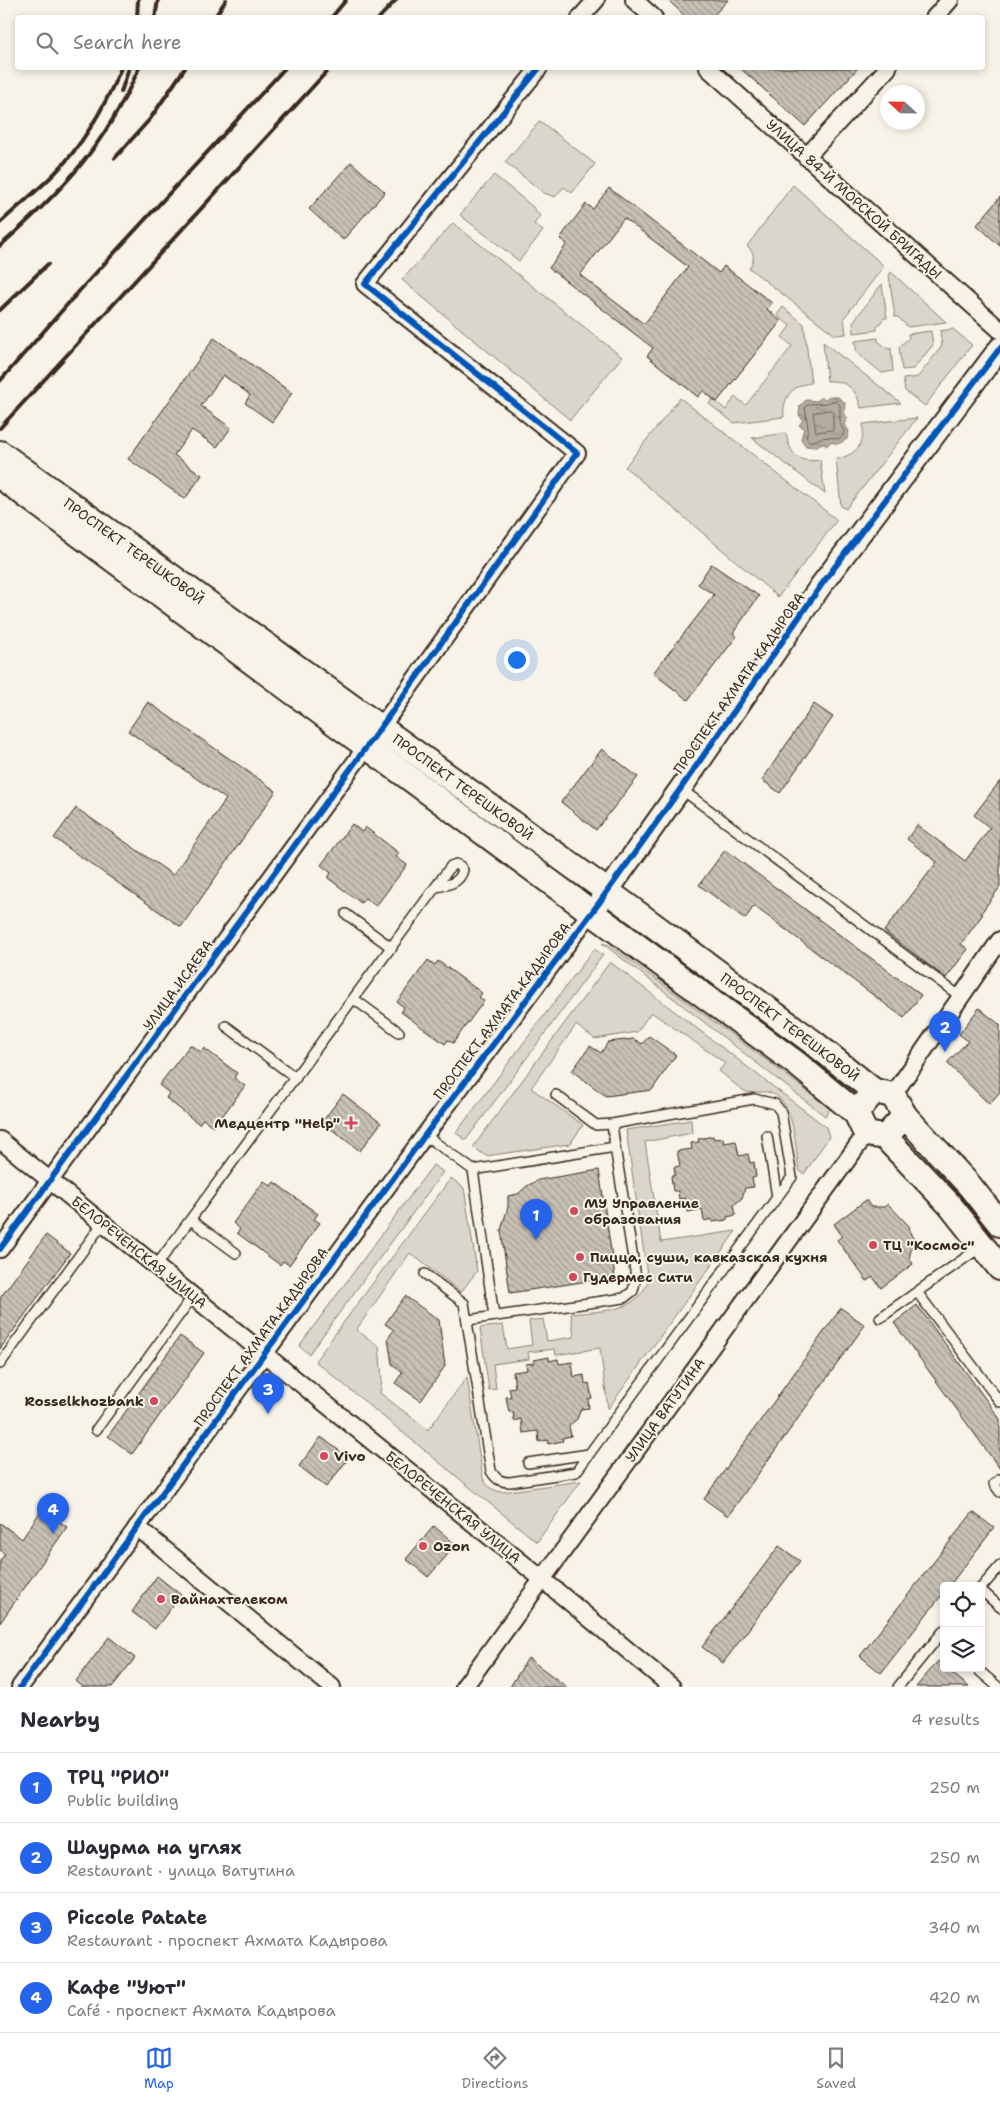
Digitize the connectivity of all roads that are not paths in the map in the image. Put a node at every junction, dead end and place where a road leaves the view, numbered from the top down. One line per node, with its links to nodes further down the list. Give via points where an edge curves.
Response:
1 (596, 0): 4 (street)
2 (634, 0): 5 (street)
3 (950, 0): 6 (street)
4 (583, 15)
5 (651, 15)
6 (937, 15)
7 (537, 70): 16 (street, УЛИЦА ИСАЕВА, via 365,284 577,453)
8 (710, 70): 10 (street, УЛИЦА 84-Й МОРСКОЙ БРИГАДЫ)
9 (886, 70): 10 (street)
10 (806, 157): 11 (street, УЛИЦА 84-Й МОРСКОЙ БРИГАДЫ)
11 (1000, 330)
12 (1000, 348): 17 (street, ПРОСПЕКТ АХМАТА КАДЫРОВА, via 822,584)
13 (0, 453): 15 (main road, ПРОСПЕКТ ТЕРЕШКОВОЙ)
14 (0, 476): 15 (main road, ПРОСПЕКТ ТЕРЕШКОВОЙ)
15 (31, 488): 16 (main road, ПРОСПЕКТ ТЕРЕШКОВОЙ)
16 (374, 737): 19 (main road, ПРОСПЕКТ ТЕРЕШКОВОЙ); 38 (street, УЛИЦА ИСАЕВА)
17 (681, 788): 19 (street, ПРОСПЕКТ АХМАТА КАДЫРОВА); 23 (lane)
18 (437, 887): 22 (lane)
19 (599, 902): 28 (main road, ПРОСПЕКТ ТЕРЕШКОВОЙ, via 814,1043); 32 (main road, ПРОСПЕКТ ТЕРЕШКОВОЙ, via 797,1064); 33 (street, ПРОСПЕКТ АХМАТА КАДЫРОВА)
20 (346, 914): 22 (lane)
21 (1000, 940): 23 (street)
22 (392, 948): 24 (lane)
23 (961, 997): 28 (street)
24 (354, 998): 26 (lane); 27 (lane)
25 (226, 1026): 27 (lane)
26 (399, 1032)
27 (296, 1078): 40 (lane)
28 (884, 1093): 30 (main road); 32 (main road)
29 (556, 1095): 31 (lane, via 596,1125)
30 (905, 1116): 32 (main road); 42 (main road)
31 (612, 1124): 36 (lane); 39 (lane, via 754,1099 775,1104 784,1119 792,1177)
32 (869, 1128): 43 (main road, ПРОСПЕКТ ТЕРЕШКОВОЙ, via 948,1204); 64 (street, УЛИЦА ВАТУТИНА)
33 (425, 1134): 37 (lane); 54 (street, ПРОСПЕКТ АХМАТА КАДЫРОВА)
34 (767, 1136): 39 (lane)
35 (0, 1140): 38 (street, БЕЛОРЕЧЕНСКАЯ УЛИЦА)
36 (615, 1147): 37 (lane); 51 (lane, via 636,1277 633,1291 624,1298)
37 (473, 1170): 51 (lane)
38 (51, 1181): 41 (street, БЕЛОРЕЧЕНСКАЯ УЛИЦА); 44 (street, УЛИЦА ИСАЕВА)
39 (777, 1197): 58 (lane)
40 (191, 1220): 45 (lane); 46 (lane)
41 (103, 1223): 46 (street, БЕЛОРЕЧЕНСКАЯ УЛИЦА); 55 (lane)
42 (1000, 1224)
43 (983, 1246): 47 (main road, ПРОСПЕКТ ТЕРЕШКОВОЙ); 49 (lane)
44 (0, 1249)
45 (236, 1253)
46 (156, 1266): 50 (street, БЕЛОРЕЧЕНСКАЯ УЛИЦА)
47 (1000, 1268)
48 (425, 1274): 53 (lane, via 464,1303)
49 (917, 1292): 52 (lane); 56 (lane)
50 (193, 1296): 54 (street, БЕЛОРЕЧЕНСКАЯ УЛИЦА); 57 (lane)
51 (494, 1316): 53 (lane)
52 (880, 1318)
53 (468, 1320): 58 (lane, via 491,1471 495,1478 510,1482 576,1472)
54 (264, 1353): 62 (street, ПРОСПЕКТ АХМАТА КАДЫРОВА); 64 (street, БЕЛОРЕЧЕНСКАЯ УЛИЦА)
55 (0, 1364)
56 (1000, 1402)
57 (96, 1430)
58 (590, 1454): 59 (lane)
59 (528, 1463)
60 (1000, 1479): 61 (lane, via 994,1484)
61 (1000, 1492)
62 (137, 1527): 70 (street, ПРОСПЕКТ АХМАТА КАДЫРОВА); 71 (street)
63 (1000, 1566): 65 (lane)
64 (542, 1579): 72 (street, УЛИЦА ВАТУТИНА); 73 (street, БЕЛОРЕЧЕНСКАЯ УЛИЦА)
65 (985, 1584)
66 (985, 1593): 67 (lane)
67 (1000, 1607)
68 (940, 1637): 74 (lane)
69 (981, 1672): 75 (lane)
70 (20, 1687)
71 (332, 1687)
72 (464, 1687)
73 (672, 1687)
74 (898, 1687)
75 (998, 1687)

